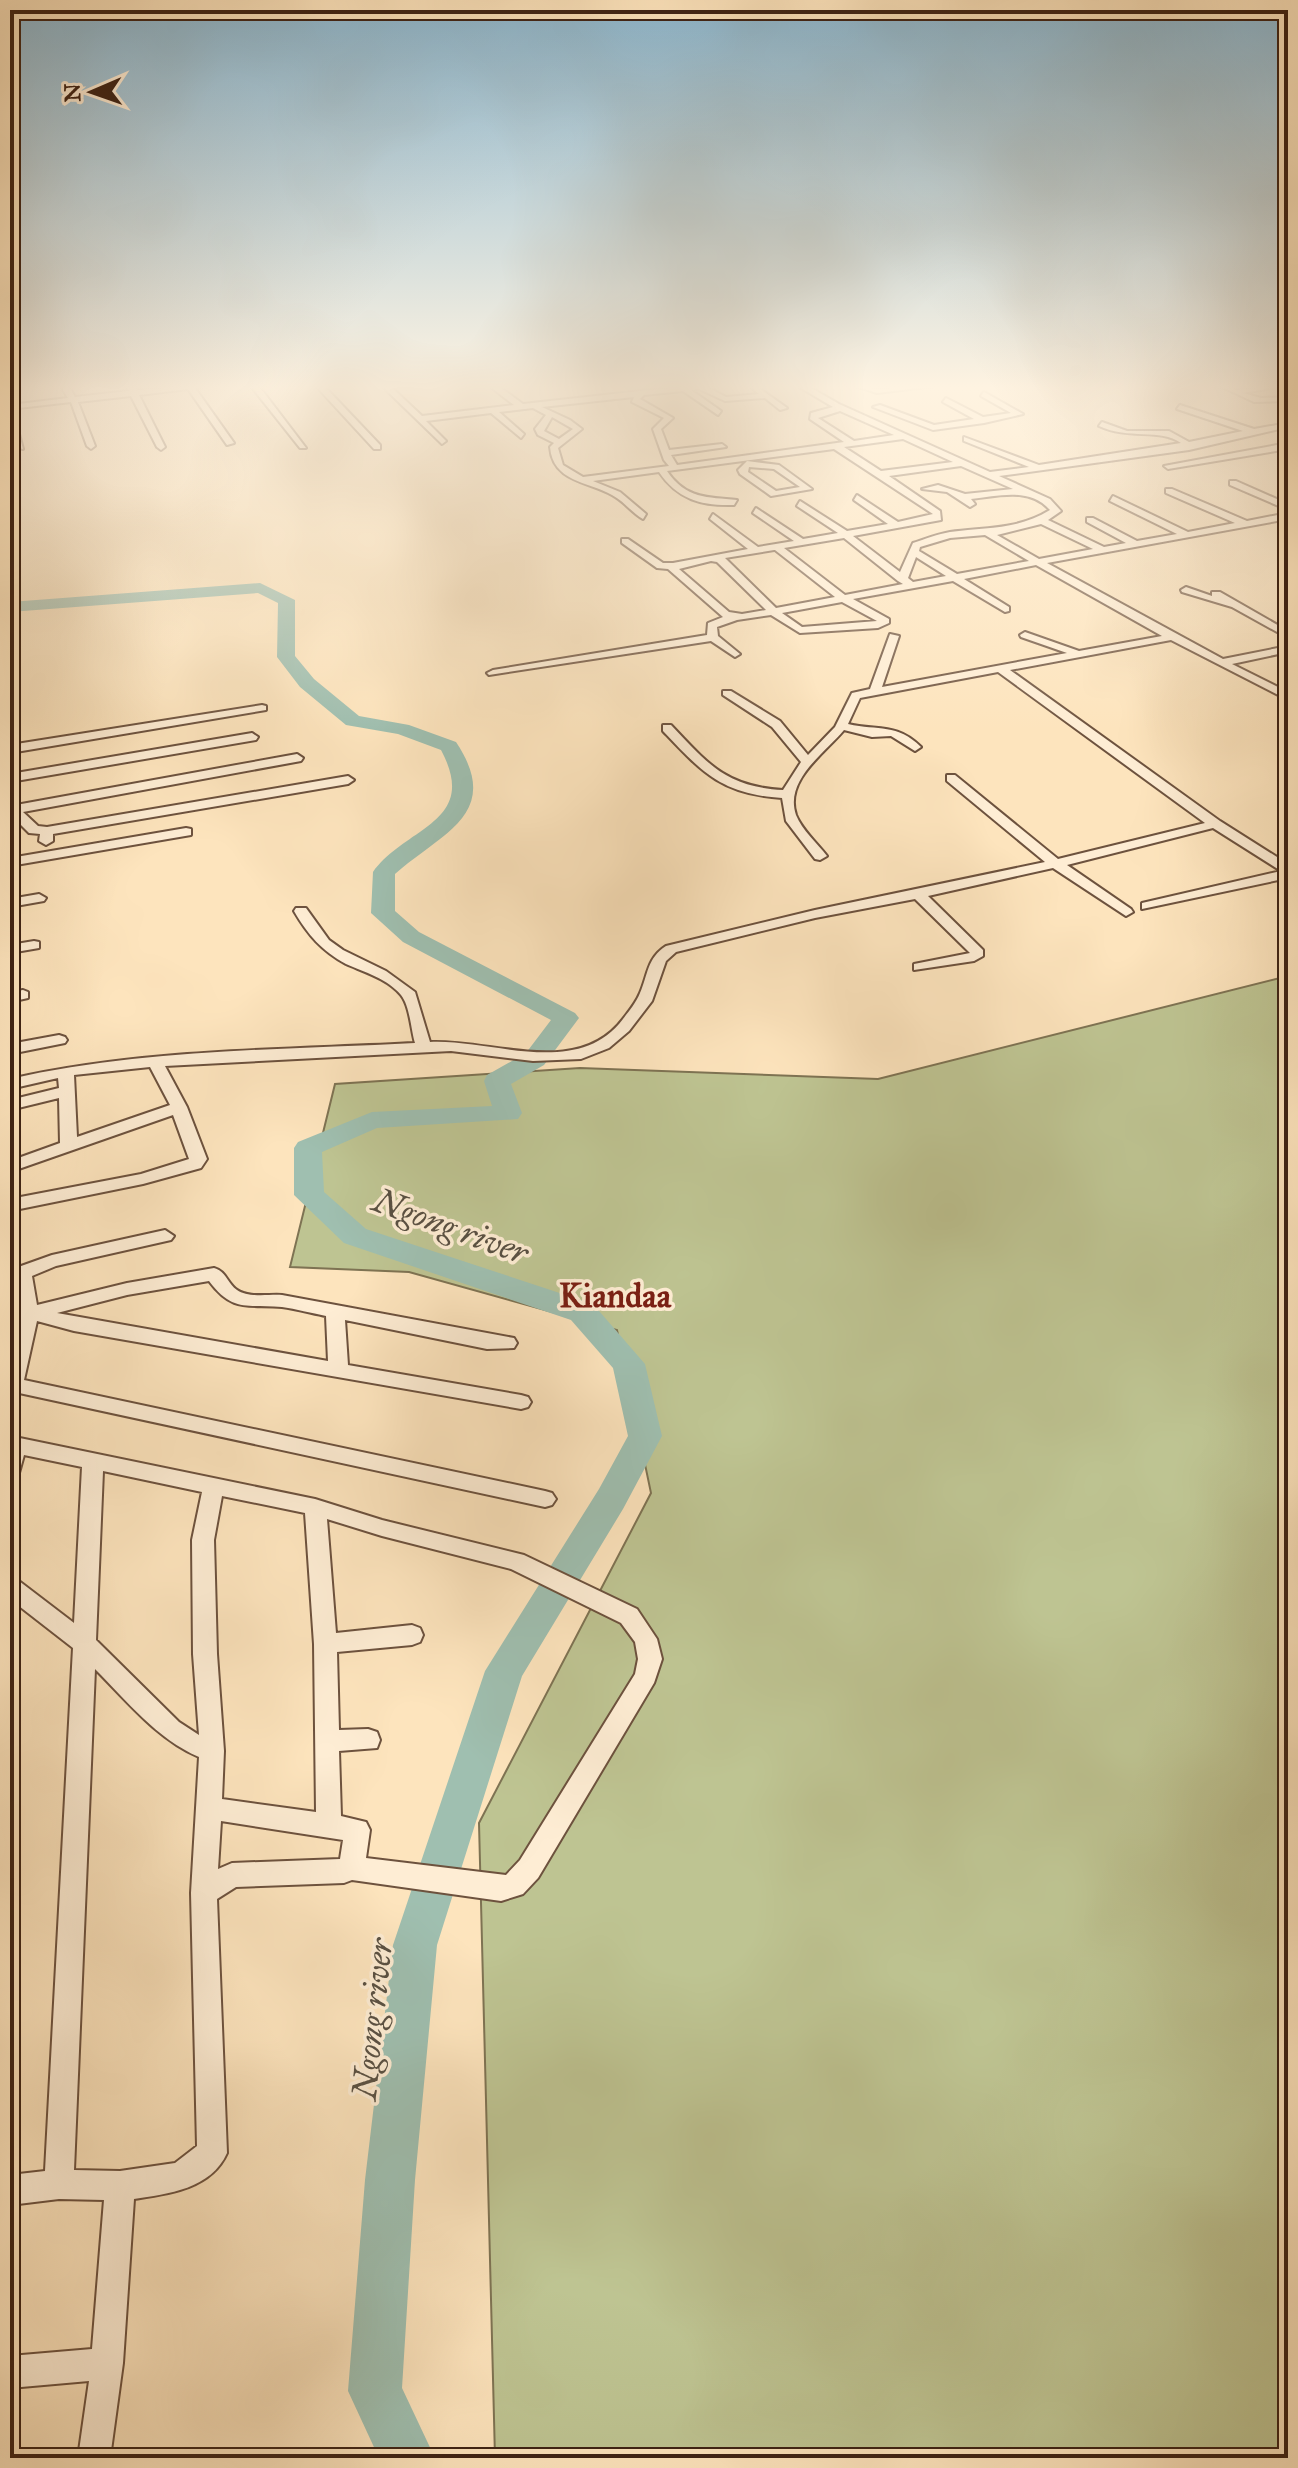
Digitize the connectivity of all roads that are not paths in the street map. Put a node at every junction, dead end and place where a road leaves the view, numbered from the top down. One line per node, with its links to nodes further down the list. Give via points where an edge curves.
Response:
1 (624, 500): 15 (street)
2 (693, 500): 10 (street)
3 (860, 500): 21 (street)
4 (918, 500): 13 (street)
5 (943, 500): 12 (street)
6 (967, 500): 12 (street, via 970,504)
7 (1043, 500): 19 (street, via 1056,511)
8 (1115, 500): 23 (street)
9 (1190, 500): 20 (street)
10 (734, 502)
11 (800, 504): 24 (street)
12 (952, 506): 13 (street)
13 (932, 509): 21 (street, via 938,518)
14 (756, 511): 26 (street)
15 (643, 516)
16 (1288, 516): 20 (street)
17 (713, 517): 30 (street)
18 (1090, 520): 27 (street)
19 (1043, 521): 22 (street); 29 (street)
20 (1246, 524): 23 (street)
21 (898, 527): 24 (street)
22 (990, 532): 31 (street, via 949,535 916,545); 33 (street)
23 (1188, 535): 27 (street)
24 (846, 536): 26 (street); 36 (street)
25 (625, 541): 34 (street, via 661,566)
26 (800, 544): 28 (street)
27 (1135, 544): 29 (street)
28 (778, 548): 30 (street); 40 (street)
29 (1102, 550): 33 (street)
30 (757, 551): 32 (street)
31 (914, 552): 35 (street); 36 (street)
32 (711, 558): 34 (street); 43 (street, via 720,559)
33 (1039, 562): 35 (street); 49 (street)
34 (674, 566): 44 (street, via 691,586)
35 (958, 577): 37 (street); 42 (street)
36 (902, 579): 37 (street)
37 (912, 586): 40 (street)
38 (1186, 590): 41 (street)
39 (1216, 594): 41 (street)
40 (843, 598): 43 (street); 43 (street, via 885,621 800,630)
41 (1242, 608): 46 (street)
42 (1005, 609)
43 (773, 611): 44 (street)
44 (734, 617): 48 (street, via 712,625)
45 (1025, 635): 52 (street)
46 (1288, 635)
47 (894, 636): 56 (street)
48 (713, 637): 51 (street); 55 (street)
49 (1172, 637): 52 (street); 53 (street)
50 (1288, 649): 53 (street)
51 (735, 654)
52 (1080, 654): 54 (street)
53 (1223, 662): 58 (street)
54 (1001, 669): 56 (street); 72 (street)
55 (493, 673)
56 (875, 691): 60 (street, via 852,697)
57 (727, 693): 66 (street, via 776,724)
58 (1288, 697)
59 (262, 708): 64 (street)
60 (842, 726): 63 (street, via 894,732); 66 (street)
61 (667, 728): 70 (street, via 725,784 754,793)
62 (252, 737): 67 (street)
63 (915, 747)
64 (10, 749)
65 (297, 758): 71 (street)
66 (808, 762): 70 (street)
67 (10, 778)
68 (951, 778): 78 (street)
69 (348, 780): 73 (street)
70 (787, 794): 76 (street, via 789,813)
71 (11, 808): 73 (street, via 34,830)
72 (1215, 824): 78 (street); 79 (street)
73 (47, 831): 75 (street)
74 (186, 832): 75 (street)
75 (44, 856): 77 (street)
76 (820, 856)
77 (10, 862)
78 (1054, 862): 80 (street); 85 (street)
79 (1288, 872): 83 (street)
80 (919, 895): 88 (street, via 978,953); 90 (street, via 671,949 655,964 645,1000 629,1021 587,1053 554,1059 500,1050)
81 (39, 898): 82 (street)
82 (10, 903)
83 (1147, 906)
84 (301, 911): 90 (street, via 310,930 330,950 410,995)
85 (1126, 912)
86 (34, 945): 87 (street)
87 (10, 949)
88 (919, 967)
89 (59, 1040): 91 (street)
90 (424, 1048): 92 (street)
91 (10, 1049)
92 (155, 1062): 93 (street); 97 (street)
93 (66, 1071): 94 (street); 95 (street)
94 (10, 1084)
95 (66, 1091): 96 (street); 98 (street)
96 (10, 1105)
97 (179, 1107): 98 (street); 100 (street, via 198,1159 192,1167)
98 (69, 1146): 99 (street)
99 (10, 1167)
100 (10, 1205)
101 (165, 1236): 102 (street, via 52,1261)
102 (16, 1275): 104 (street)
103 (335, 1314): 104 (street, via 282,1301 234,1297 214,1274); 105 (street); 106 (street)
104 (20, 1315): 106 (street); 107 (street)
105 (507, 1343)
106 (338, 1370): 108 (street)
107 (11, 1392): 113 (street)
108 (521, 1402)
109 (12, 1445): 110 (street); 111 (street)
110 (93, 1461): 112 (street); 117 (street)
111 (10, 1474)
112 (214, 1485): 114 (street); 121 (street, via 203,1540)
113 (545, 1499)
114 (315, 1507): 118 (street); 124 (street, via 516,1561 629,1616 646,1639 650,1659 646,1676 529,1869 514,1885 501,1889)
115 (10, 1588): 117 (street)
116 (412, 1635): 118 (street)
117 (85, 1644): 121 (street, via 171,1729); 126 (street)
118 (325, 1644): 119 (street)
119 (328, 1737): 120 (street); 123 (street)
120 (368, 1740)
121 (212, 1751): 122 (street)
122 (207, 1808): 123 (street); 125 (street)
123 (329, 1827): 124 (street, via 357,1830)
124 (353, 1868): 125 (street, via 232,1875)
125 (204, 1893): 127 (street, via 212,2153 181,2177)
126 (59, 2184): 127 (street); 128 (street)
127 (120, 2186): 129 (street)
128 (10, 2190)
129 (107, 2363): 130 (street); 131 (street)
130 (10, 2372)
131 (94, 2458)

